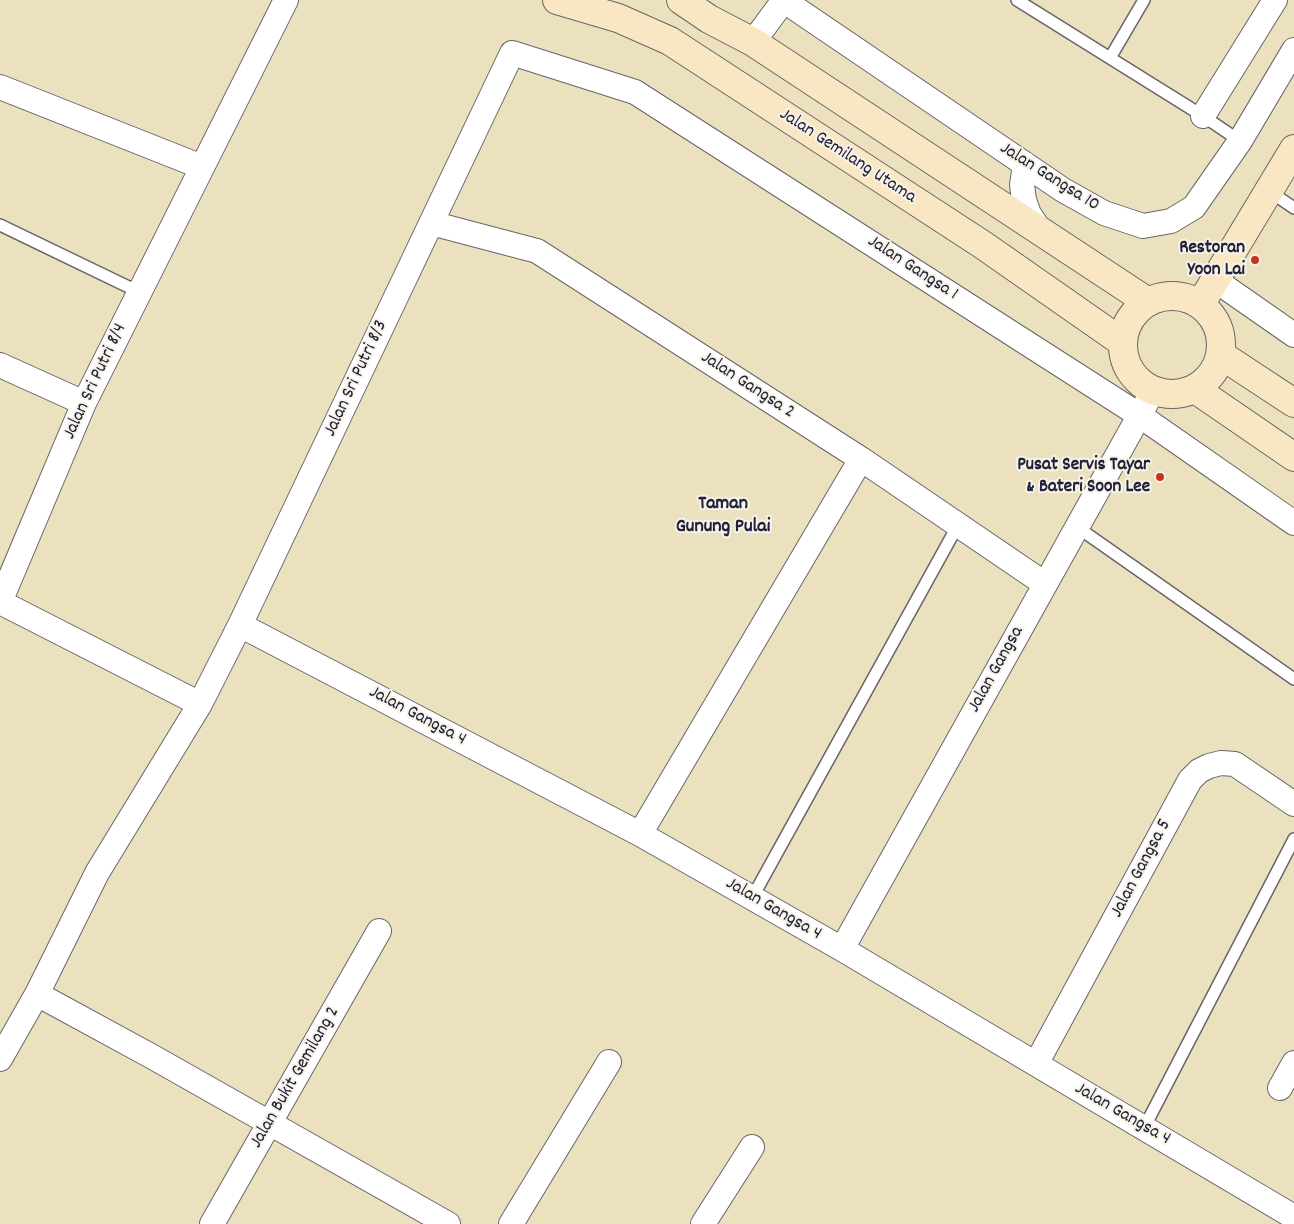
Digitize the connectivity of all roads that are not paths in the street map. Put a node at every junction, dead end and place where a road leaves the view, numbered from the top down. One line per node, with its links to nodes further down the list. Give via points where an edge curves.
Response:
1 (286, 0): 17 (street, Jalan Sri Putri 8/4)
2 (557, 0): 28 (main road, Jalan Gemilang Utama, via 618,18 670,41 983,245)
3 (681, 0): 8 (main road)
4 (784, 0): 8 (street); 16 (street, Jalan Gangsa 10)
5 (1017, 0): 11 (lane)
6 (1144, 0): 11 (lane)
7 (1275, 0): 13 (street)
8 (753, 42): 22 (main road)
9 (1294, 50): 14 (street, Jalan Gangsa 10)
10 (512, 52): 20 (street, Jalan Sri Putri 8/3); 35 (street, Jalan Gangsa 1, via 635,92)
11 (1110, 58): 13 (lane)
12 (0, 87): 17 (street)
13 (1203, 116): 14 (lane)
14 (1240, 141): 16 (street, Jalan Gangsa 10, via 1194,207 1171,221 1143,226 1104,213)
15 (1294, 149): 18 (main road)
16 (1025, 164): 22 (street, via 1024,200 1029,214)
17 (202, 167): 24 (street, Jalan Sri Putri 8/4)
18 (1269, 191): 19 (lane); 23 (main road)
19 (1294, 208)
20 (431, 223): 37 (street, Jalan Gangsa 2, via 536,250); 43 (street, Jalan Sri Putri 8/3)
21 (0, 225): 24 (lane)
22 (1042, 232): 25 (main road)
23 (1215, 280): 26 (main road); 27 (street)
24 (139, 292): 33 (street, Jalan Sri Putri 8/4)
25 (1148, 302): 26 (main road, via 1163,296 1178,296); 28 (main road, via 1135,312 1126,326)
26 (1200, 304): 29 (main road, via 1217,323 1222,338)
27 (1294, 336)
28 (1122, 342): 32 (main road, via 1130,371)
29 (1221, 354): 31 (main road, via 1216,368); 34 (main road)
30 (0, 365): 33 (street)
31 (1195, 389): 32 (main road, via 1182,394); 36 (main road)
32 (1153, 391): 35 (street, Jalan Gangsa)
33 (84, 403): 42 (street, Jalan Sri Putri 8/4)
34 (1294, 403)
35 (1139, 415): 38 (street, Jalan Gangsa 1); 40 (street, Jalan Gangsa)
36 (1294, 457)
37 (861, 459): 39 (street, Jalan Gangsa 2); 47 (street)
38 (1294, 523)
39 (958, 526): 41 (street, Jalan Gangsa 2); 49 (lane)
40 (1077, 528): 41 (street, Jalan Gangsa); 44 (lane)
41 (1045, 584): 51 (street, Jalan Gangsa)
42 (0, 602): 45 (street)
43 (240, 625): 45 (street, Jalan Sri Putri 8/3); 47 (street, Jalan Gangsa 4)
44 (1294, 679)
45 (200, 704): 52 (street, Jalan Sri Putri 8/3, via 97,873)
46 (1294, 804): 56 (street, Jalan Gangsa 5, via 1235,764 1209,766 1190,780)
47 (640, 834): 49 (street, Jalan Gangsa 4)
48 (1294, 840): 59 (lane)
49 (752, 898): 51 (street, Jalan Gangsa 4)
50 (379, 931): 58 (street, Jalan Bukit Gemilang 2)
51 (842, 949): 56 (street, Jalan Gangsa 4)
52 (37, 994): 53 (street, Jalan Sri Putri 8/3); 58 (street)
53 (0, 1059)
54 (609, 1062): 64 (street)
55 (1294, 1063): 57 (street)
56 (1036, 1064): 59 (street, Jalan Gangsa 4)
57 (1280, 1088)
58 (270, 1123): 62 (street, Jalan Bukit Gemilang 2); 63 (street)
59 (1144, 1128): 61 (street, Jalan Gangsa 4)
60 (752, 1147): 65 (street)
61 (1294, 1217)
62 (212, 1224)
63 (448, 1224)
64 (511, 1224)
65 (703, 1224)

